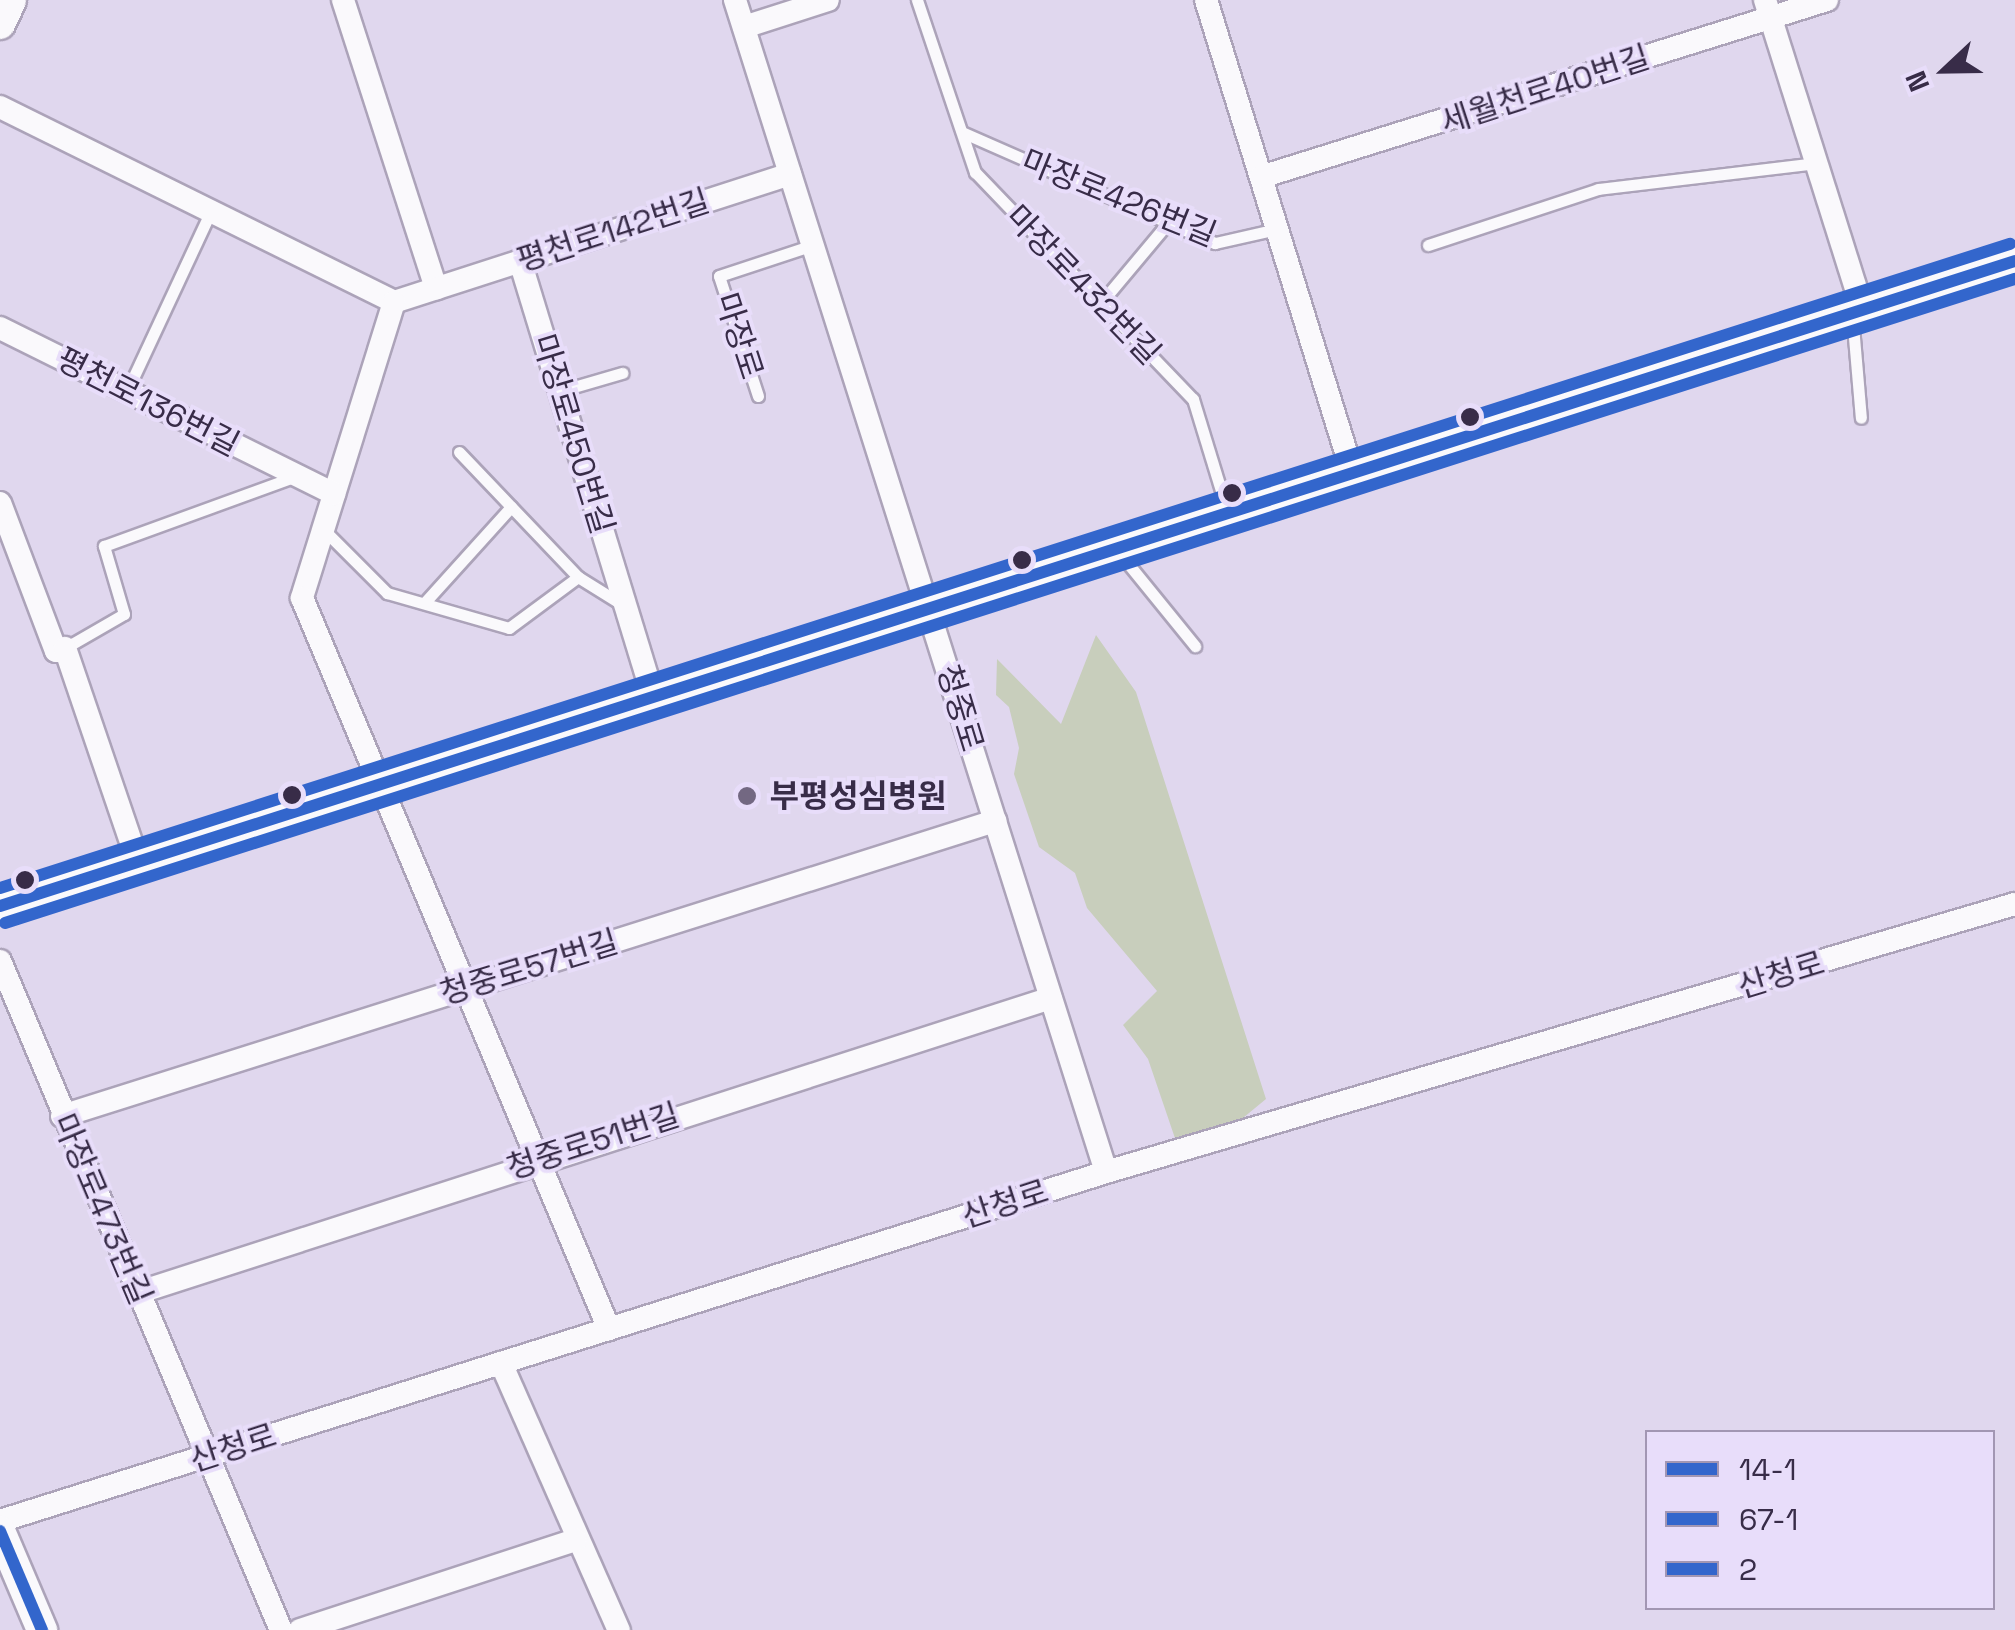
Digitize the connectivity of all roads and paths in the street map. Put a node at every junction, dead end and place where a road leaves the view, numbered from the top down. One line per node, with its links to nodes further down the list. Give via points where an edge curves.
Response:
1 (12, 0): 9 (main road)
2 (343, 0): 23 (street)
3 (735, 0): 10 (street, 청중로)
4 (828, 0): 10 (street)
5 (917, 0): 12 (lane, 마장로432번길)
6 (1206, 0): 15 (street)
7 (1827, 0): 8 (street, 세월천로40번길)
8 (1768, 9): 13 (street); 15 (street, 세월천로40번길)
9 (0, 24)
10 (744, 28): 14 (street, 청중로)
11 (0, 107): 16 (street)
12 (964, 132): 17 (lane, 마장로426번길); 25 (lane, 마장로432번길, via 975,172)
13 (1817, 163): 20 (lane, via 1598,189); 26 (street)
14 (790, 174): 19 (street, 청중로); 21 (street, 평천로142번길)
15 (1261, 177): 18 (street)
16 (211, 211): 24 (street); 29 (lane)
17 (1166, 224): 18 (lane, 마장로426번길, via 1215,243); 25 (lane)
18 (1277, 229): 34 (street)
19 (813, 245): 31 (lane, 마장로, via 719,276); 45 (street, 청중로)
20 (1428, 245)
21 (520, 261): 23 (street, 평천로142번길); 30 (street, 마장로450번길)
22 (2015, 262): 26 (main road)
23 (436, 288): 24 (street, 평천로142번길)
24 (394, 302): 36 (street)
25 (1100, 304): 39 (lane, 마장로432번길, via 1192,398)
26 (1858, 312): 32 (lane); 34 (main road)
27 (0, 328): 29 (street, 평천로136번길)
28 (622, 372): 30 (lane)
29 (127, 391): 35 (street, 평천로136번길)
30 (560, 392): 44 (street, 마장로450번길)
31 (758, 396)
32 (1861, 418)
33 (459, 452): 38 (lane, 마장로450번길)
34 (1353, 474): 39 (main road)
35 (296, 476): 36 (street, 평천로136번길); 47 (lane, 평천로136번길, via 104,546 124,614)
36 (334, 494): 40 (street)
37 (0, 503): 47 (street, via 56,650)
38 (512, 507): 42 (lane, 마장로450번길); 43 (lane)
39 (1228, 514): 41 (main road)
40 (323, 530): 43 (lane, via 388,593); 49 (street, via 302,598)
41 (1117, 550): 45 (main road); 46 (lane)
42 (578, 577): 43 (lane, via 522,626); 44 (lane, 마장로450번길)
43 (426, 600)
44 (626, 607): 48 (street, 마장로450번길)
45 (929, 610): 48 (main road); 50 (street, 청중로)
46 (1195, 646)
47 (65, 648): 51 (street)
48 (654, 698): 49 (main road)
49 (382, 784): 51 (main road); 55 (street)
50 (995, 822): 55 (street, 청중로57번길); 56 (street, 청중로)
51 (138, 862): 53 (main road)
52 (2015, 904): 59 (street, 산청로)
53 (0, 906)
54 (0, 961): 57 (street, 마장로473번길)
55 (466, 988): 57 (street, 청중로57번길); 58 (street)
56 (1051, 998): 58 (street, 청중로51번길); 59 (street, 청중로)
57 (62, 1116): 60 (street, 마장로473번길)
58 (538, 1159): 60 (street, 청중로51번길); 61 (street)
59 (1106, 1172): 61 (street, 산청로)
60 (137, 1293): 63 (street, 마장로473번길)
61 (609, 1329): 62 (street, 산청로)
62 (501, 1363): 63 (street, 산청로); 66 (street)
63 (210, 1455): 64 (street, 산청로); 68 (street, 마장로473번길)
64 (0, 1521)
65 (0, 1531): 67 (main road)
66 (576, 1540): 69 (street); 70 (street)
67 (42, 1630)
68 (281, 1630)
69 (300, 1630)
70 (619, 1630)

